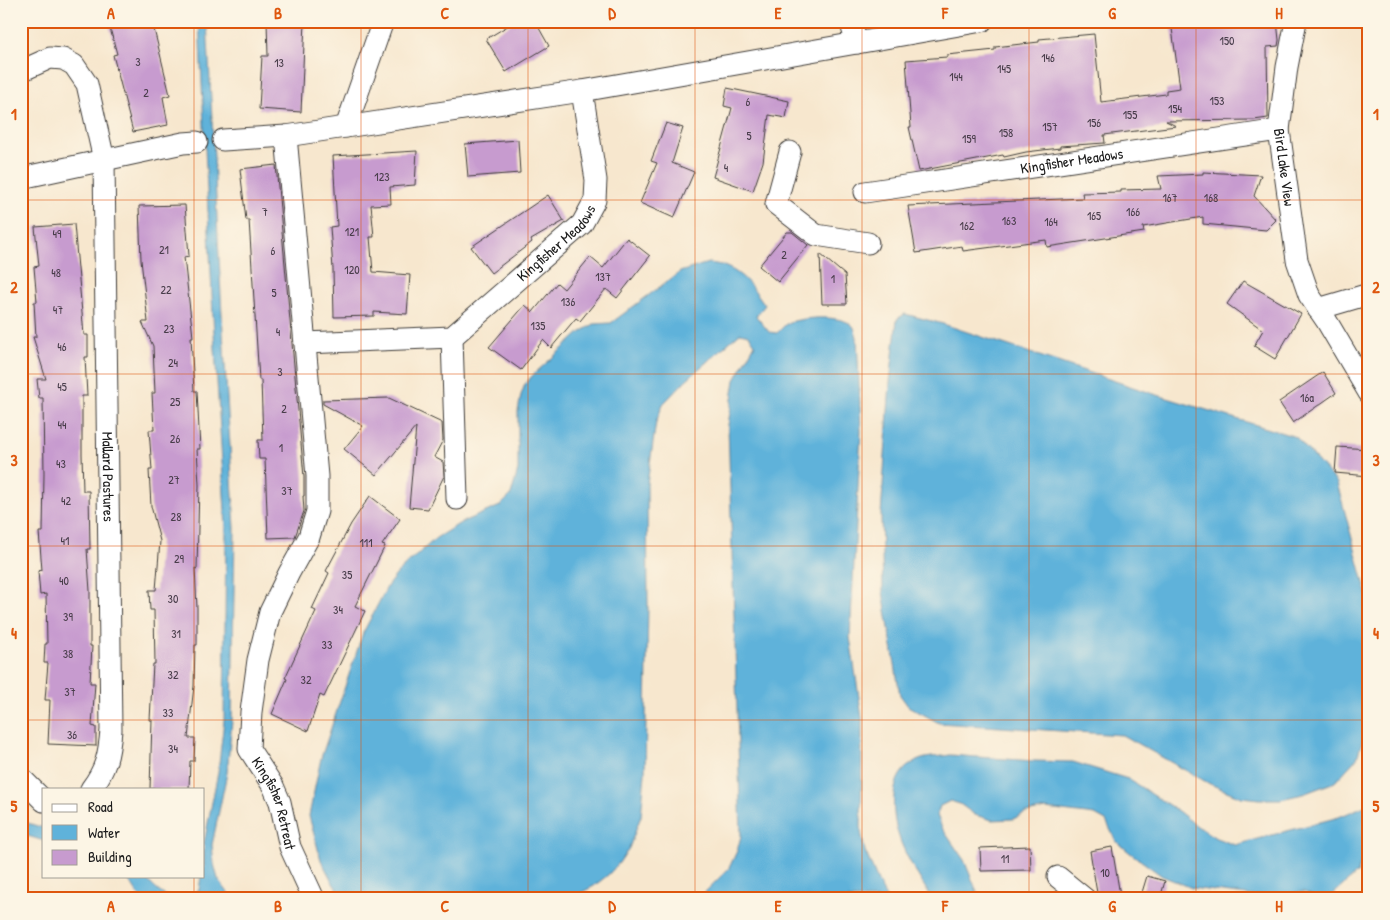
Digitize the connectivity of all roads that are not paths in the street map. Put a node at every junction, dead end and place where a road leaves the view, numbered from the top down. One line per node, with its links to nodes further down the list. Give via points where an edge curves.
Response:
1 (383, 21): 8 (street)
2 (850, 21): 5 (street)
3 (982, 21): 5 (street)
4 (1296, 21): 9 (street, Bird Lake View)
5 (857, 43): 7 (street)
6 (21, 71): 14 (street, Mallard Pastures, via 50,58 74,65 87,84)
7 (582, 91): 8 (street); 20 (street, Kingfisher Meadows, via 596,180 595,200 590,213 582,224)
8 (346, 127): 10 (street)
9 (1279, 130): 16 (street, Kingfisher Meadows); 19 (street, Bird Lake View, via 1297,260 1309,295)
10 (286, 136): 11 (street); 21 (street)
11 (223, 140)
12 (197, 142): 14 (street, via 183,142)
13 (790, 152): 17 (street, via 776,204 816,235)
14 (104, 160): 15 (street); 25 (street, Mallard Pastures, via 111,730 108,757 101,776)
15 (21, 178)
16 (865, 192)
17 (868, 243)
18 (1369, 294): 19 (street)
19 (1318, 309): 22 (street, Bird Lake View)
20 (452, 337): 21 (street); 23 (street)
21 (305, 343): 28 (street, Kingfisher Retreat, via 317,511 309,537 270,612 258,660 249,749 280,802 290,847)
22 (1369, 393)
23 (457, 499)
24 (21, 778): 26 (street)
25 (92, 788)
26 (42, 799)
27 (1058, 877): 29 (street)
28 (314, 899)
29 (1085, 899)

